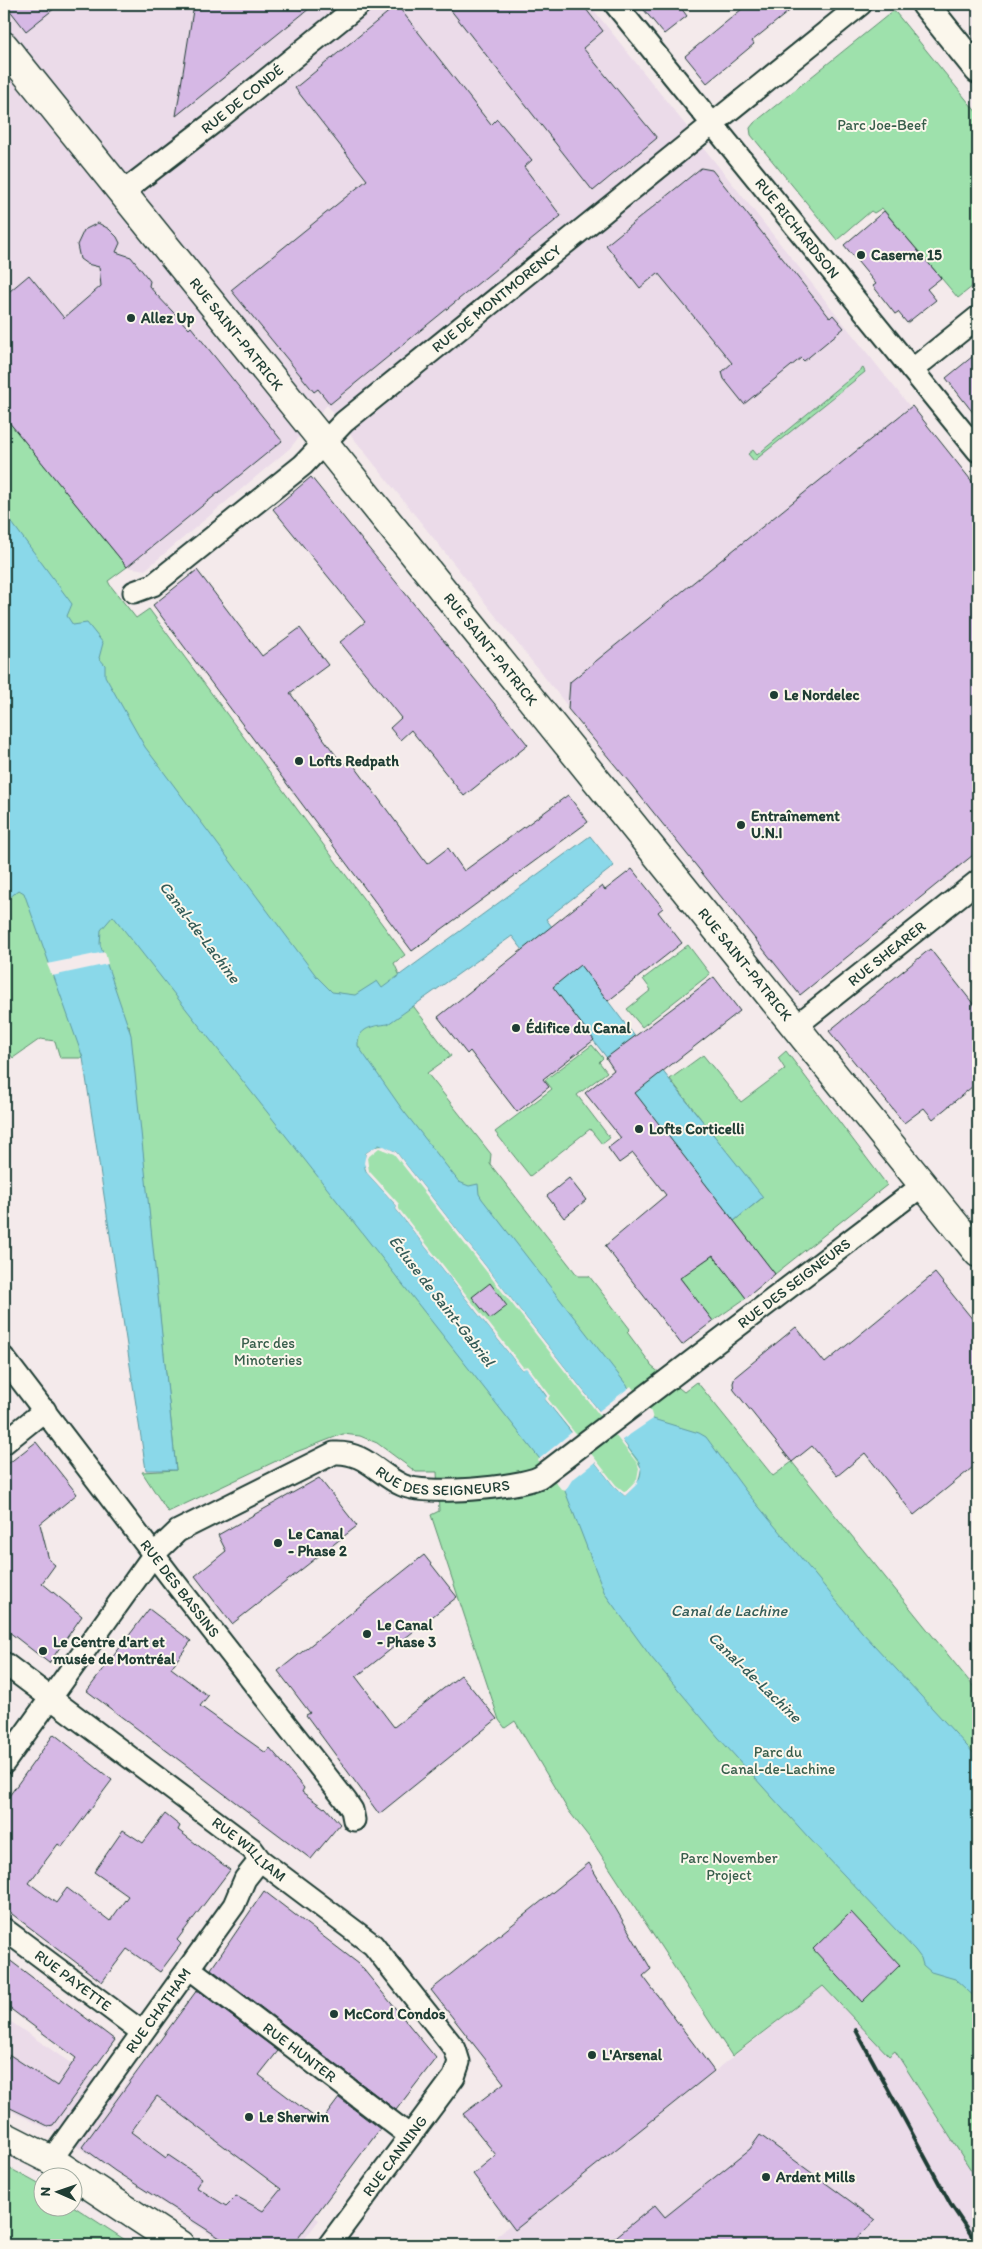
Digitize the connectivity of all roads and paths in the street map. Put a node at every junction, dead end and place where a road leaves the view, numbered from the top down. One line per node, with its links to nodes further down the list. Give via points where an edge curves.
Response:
1 (360, 4): 8 (street, RUE DE CONDÉ)
2 (615, 4): 7 (street, RUE RICHARDSON)
3 (861, 4): 7 (street, RUE DE MONTMORENCY)
4 (925, 4): 6 (street)
5 (4, 46): 8 (main road, RUE SAINT-PATRICK)
6 (978, 70)
7 (713, 125): 10 (street, RUE RICHARDSON); 11 (street, RUE DE MONTMORENCY, via 352,416)
8 (122, 192): 11 (main road, RUE SAINT-PATRICK)
9 (978, 317): 10 (street)
10 (912, 370): 12 (street, RUE RICHARDSON)
11 (324, 443): 13 (street, RUE DE MONTMORENCY, via 302,465 153,585); 15 (main road, RUE SAINT-PATRICK)
12 (978, 451)
13 (134, 592)
14 (978, 881): 15 (street, RUE SHEARER)
15 (796, 1026): 16 (main road, RUE SAINT-PATRICK)
16 (923, 1185): 17 (main road, RUE SAINT-PATRICK); 21 (street, RUE DES SEIGNEURS, via 533,1480 519,1484 423,1490 398,1483 355,1455 334,1452 178,1531)
17 (978, 1253)
18 (4, 1358): 19 (street, RUE DES BASSINS)
19 (45, 1410): 20 (street); 21 (street, RUE DES BASSINS)
20 (4, 1443)
21 (154, 1554): 23 (street, RUE DES SEIGNEURS); 25 (street, RUE DES BASSINS, via 346,1801)
22 (4, 1663): 23 (street, RUE WILLIAM)
23 (50, 1698): 24 (street, RUE DES SEIGNEURS); 26 (street, RUE WILLIAM, via 252,1849)
24 (4, 1763)
25 (354, 1820)
26 (260, 1860): 28 (street, RUE CHATHAM, via 245,1879 234,1905); 30 (street, RUE WILLIAM, via 373,1945 455,2049)
27 (4, 1929): 29 (street, RUE PAYETTE)
28 (189, 1968): 29 (street, RUE CHATHAM); 32 (street, RUE HUNTER)
29 (142, 2032): 33 (street, RUE CHATHAM)
30 (459, 2065): 32 (street, RUE CANNING, via 454,2077)
31 (4, 2136): 33 (main road)
32 (410, 2136): 35 (street, RUE CANNING)
33 (51, 2160): 34 (main road)
34 (180, 2245)
35 (329, 2245)

